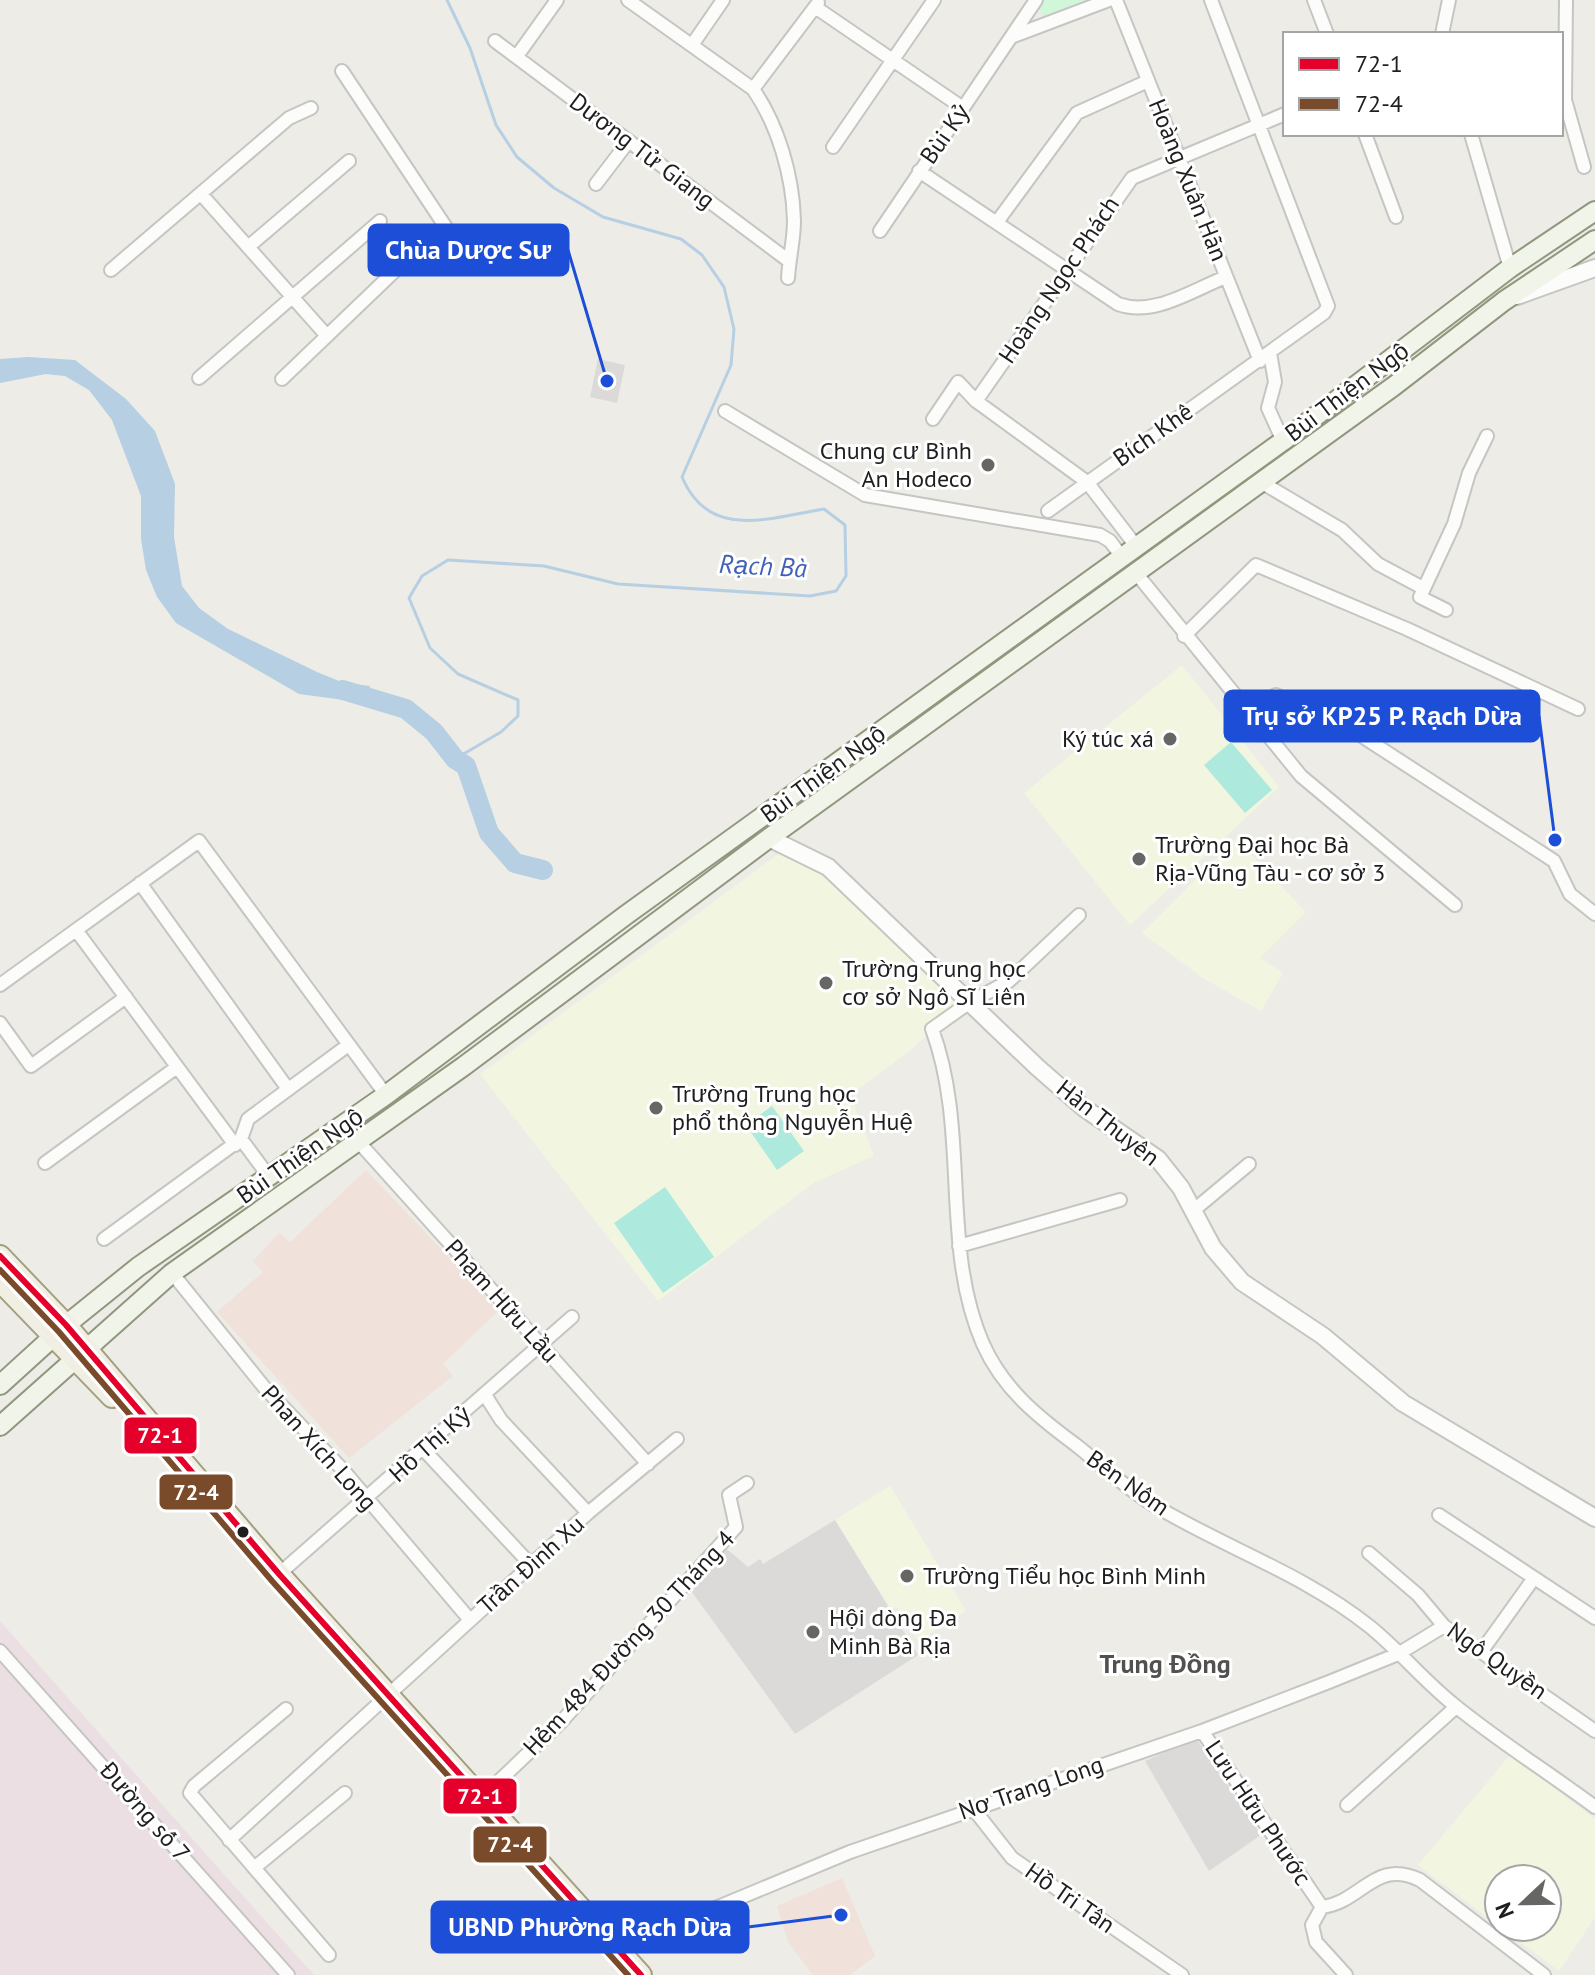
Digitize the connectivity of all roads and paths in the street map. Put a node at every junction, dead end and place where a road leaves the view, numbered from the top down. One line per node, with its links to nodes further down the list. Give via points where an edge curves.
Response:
1 (557, 0): 18 (street)
2 (628, 0): 17 (street)
3 (723, 0): 17 (street)
4 (934, 0): 19 (street)
5 (1036, 0): 15 (street, Bùi Kỷ)
6 (1109, 0): 15 (street)
7 (1116, 0): 21 (street, Hoàng Xuân Hãn)
8 (1211, 0): 26 (street)
9 (1314, 0): 13 (street)
10 (1449, 0): 14 (street)
11 (1566, 0): 33 (street, via 1565,100)
12 (818, 3): 19 (street); 22 (street)
13 (1326, 32)
14 (1442, 32)
15 (1011, 37): 24 (street, Bùi Kỷ)
16 (495, 41): 18 (street, Dương Tử Giang)
17 (692, 45): 22 (street)
18 (517, 56): 29 (street, Dương Tử Giang)
19 (892, 61): 24 (street); 30 (street)
20 (342, 71): 43 (street)
21 (1148, 81): 31 (street, Hoàng Xuân Hãn); 40 (street, via 1077,113)
22 (753, 89): 45 (street, via 766,107 787,172 794,221)
23 (311, 108): 36 (street, via 289,118)
24 (963, 108): 34 (street, Bùi Kỷ)
25 (1283, 115): 26 (street, Hoàng Ngọc Phách)
26 (1260, 124): 31 (street, Hoàng Ngọc Phách); 56 (street, Bích Khê, via 1328,306)
27 (1366, 136): 38 (street)
28 (1472, 136): 48 (street)
29 (628, 142): 35 (street); 45 (street, Dương Tử Giang)
30 (833, 147)
31 (1179, 157): 47 (street, Hoàng Ngọc Phách, via 1122,187); 51 (street, Hoàng Xuân Hãn)
32 (349, 161): 44 (street)
33 (1584, 167)
34 (919, 171): 40 (street); 41 (street, Bùi Kỷ)
35 (596, 184)
36 (201, 194): 44 (street); 50 (street)
37 (1595, 211): 48 (main road, Bùi Thiện Ngộ)
38 (1396, 217)
39 (380, 221): 53 (street)
40 (997, 222): 47 (street)
41 (880, 231)
42 (1595, 240): 54 (main road, Bùi Thiện Ngộ)
43 (455, 241)
44 (248, 247): 53 (street)
45 (789, 261): 52 (street)
46 (401, 265): 55 (street)
47 (1066, 268): 51 (street, via 1133,310 1148,309); 59 (street, Hoàng Ngọc Phách)
48 (1510, 268): 63 (main road, Bùi Thiện Ngộ)
49 (1595, 268): 54 (street, Bùi Thiện Ngộ)
50 (111, 270)
51 (1226, 277): 56 (street, Hoàng Xuân Hãn)
52 (788, 278)
53 (291, 295): 55 (street); 57 (street)
54 (1504, 301): 65 (main road, Bùi Thiện Ngộ)
55 (327, 336): 58 (street)
56 (1265, 357): 63 (street, Hoàng Xuân Hãn, via 1275,382 1268,408); 64 (street, Bích Khê)
57 (199, 378)
58 (282, 379)
59 (976, 401): 61 (street, via 958,382); 64 (street)
60 (725, 411): 67 (street, via 865,495 1100,535)
61 (933, 419)
62 (1487, 436): 69 (street)
63 (1283, 441): 67 (main road, Bùi Thiện Ngộ)
64 (1087, 482): 66 (street, Bích Khê); 67 (street)
65 (1261, 482): 68 (main road, Bùi Thiện Ngộ); 69 (street, via 1342,530 1378,564)
66 (1048, 511)
67 (1129, 552): 68 (main road); 74 (main road, Bùi Thiện Ngộ)
68 (1142, 568): 71 (street); 75 (main road, Bùi Thiện Ngộ)
69 (1423, 588): 70 (street, via 1420,597)
70 (1446, 610)
71 (1184, 636): 72 (street, via 1256,565); 73 (street)
72 (1578, 709)
73 (1247, 711): 78 (street, via 1307,782); 79 (street, via 1276,695 1339,723 1554,861 1570,894)
74 (801, 790): 75 (main road); 82 (main road, Bùi Thiện Ngộ)
75 (814, 807): 76 (main road, Bùi Thiện Ngộ)
76 (769, 838): 83 (main road, Bùi Thiện Ngộ); 86 (street, Hàn Thuyên, via 828,867)
77 (140, 883): 81 (street); 88 (street, via 199,841); 90 (street)
78 (1455, 905)
79 (1595, 914)
80 (1079, 915): 86 (street, via 1009,981)
81 (76, 930): 84 (street); 85 (street)
82 (560, 964): 83 (main road); 91 (main road, Bùi Thiện Ngộ)
83 (575, 983): 92 (main road, Bùi Thiện Ngộ)
84 (0, 985)
85 (126, 997): 87 (street, via 31,1066); 89 (street)
86 (970, 1002): 99 (street, Hàn Thuyên, via 1084,1108 1158,1159); 101 (street, Bến Nôm, via 932,1029 949,1079)
87 (0, 1023)
88 (347, 1046): 90 (street); 91 (street)
89 (177, 1067): 93 (street); 94 (street)
90 (288, 1089): 93 (street, via 248,1119)
91 (386, 1095): 96 (main road, Bùi Thiện Ngộ)
92 (356, 1139): 97 (main road, Bùi Thiện Ngộ); 107 (street, Phạm Hữu Lầu)
93 (238, 1142): 96 (street); 100 (street)
94 (45, 1163)
95 (1249, 1164): 99 (street)
96 (270, 1178): 97 (main road); 106 (main road, Bùi Thiện Ngộ, via 138,1267)
97 (282, 1195): 103 (main road, Bùi Thiện Ngộ)
98 (1120, 1200): 101 (street)
99 (1194, 1210): 119 (street, Hàn Thuyên, via 1213,1248 1242,1282 1323,1336 1403,1403)
100 (104, 1239)
101 (959, 1246): 129 (street, Bến Nôm, via 984,1345 1010,1389 1029,1409 1152,1504 1297,1581 1368,1626)
102 (0, 1256): 106 (main road)
103 (172, 1273): 108 (main road, Bùi Thiện Ngộ); 116 (street, Phan Xích Long, via 264,1387)
104 (0, 1281): 106 (main road)
105 (572, 1317): 107 (street, Hồ Thị Kỷ)
106 (59, 1331): 108 (main road); 109 (main road, Bùi Thiện Ngộ)
107 (542, 1344): 110 (street, Hồ Thị Kỷ); 114 (street, Phạm Hữu Lầu)
108 (79, 1352): 111 (main road, Bùi Thiện Ngộ); 122 (main road); 130 (main road, via 131,1418)
109 (0, 1385)
110 (485, 1395): 113 (street, Hồ Thị Kỷ); 117 (street, via 501,1420)
111 (0, 1426)
112 (677, 1439): 114 (street, Trần Đình Xu)
113 (424, 1450): 116 (street, Hồ Thị Kỷ); 121 (street)
114 (648, 1464): 117 (street, Trần Đình Xu)
115 (747, 1483): 136 (street, Hẻm 484 Đường 30 Tháng 4, via 729,1495 736,1527 562,1721)
116 (368, 1500): 122 (street, Hồ Thị Kỷ); 125 (street, Phan Xích Long)
117 (588, 1513): 121 (street, Trần Đình Xu)
118 (1439, 1515): 123 (street)
119 (1595, 1518)
120 (1369, 1553): 126 (street, Ngô Quyền, via 1418,1595)
121 (531, 1565): 125 (street, Trần Đình Xu)
122 (279, 1574): 130 (main road)
123 (1534, 1578): 124 (street); 128 (street)
124 (1595, 1618)
125 (470, 1620): 130 (street, Trần Đình Xu)
126 (1444, 1626): 128 (street, Ngô Quyền); 129 (street, Nơ Trang Long)
127 (0, 1651): 146 (street, Đường số 7)
128 (1481, 1652): 134 (street, Ngô Quyền)
129 (1398, 1654): 131 (street, Bến Nôm); 133 (street, Nơ Trang Long)
130 (385, 1699): 136 (main road); 140 (street, Trần Đình Xu); 143 (main road)
131 (1456, 1707): 137 (street); 139 (street, Bến Nôm)
132 (286, 1709): 140 (street, via 190,1789)
133 (1202, 1731): 138 (street, Nơ Trang Long); 142 (street, Lưu Hữu Phước)
134 (1595, 1731)
135 (345, 1793): 141 (street)
136 (481, 1798): 143 (main road)
137 (1347, 1805)
138 (972, 1807): 144 (street, Nơ Trang Long, via 807,1868); 149 (street, Hồ Tri Tân, via 1012,1858)
139 (1595, 1807)
140 (229, 1840): 141 (street)
141 (254, 1868): 145 (street)
142 (1322, 1907): 150 (street, Lưu Hữu Phước, via 1312,1925 1316,1942); 151 (street, via 1334,1906 1383,1875 1407,1873)
143 (598, 1937): 144 (main road)
144 (613, 1953): 147 (main road); 148 (main road)
145 (329, 1955)
146 (288, 1975)
147 (624, 1975)
148 (641, 1975)
149 (1182, 1975)
150 (1346, 1975)
151 (1544, 1975)

